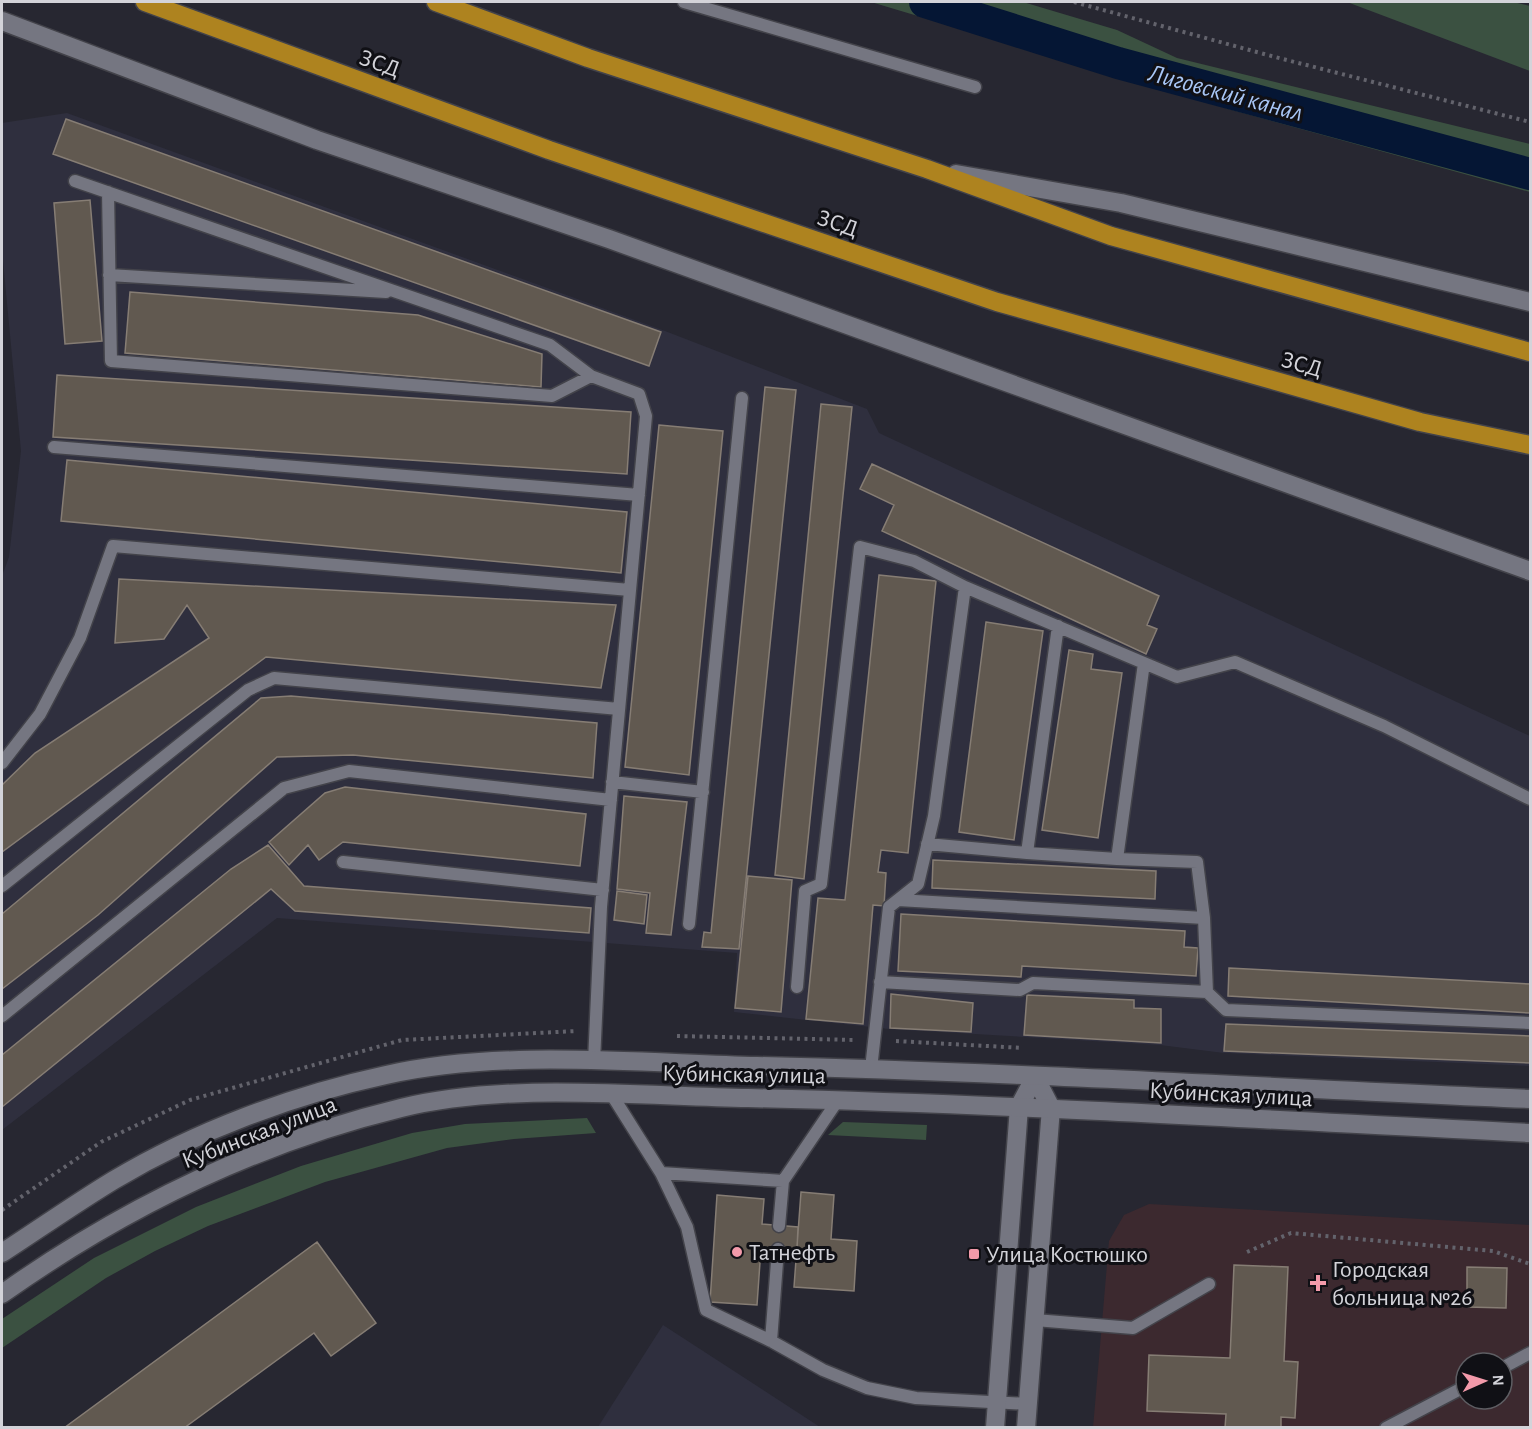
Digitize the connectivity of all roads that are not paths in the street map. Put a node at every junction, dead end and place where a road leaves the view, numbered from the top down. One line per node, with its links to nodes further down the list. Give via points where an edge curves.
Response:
1 (145, 2): 15 (highway, ЗСД, via 549,150 997,302 1420,422)
2 (436, 2): 6 (highway, via 588,58)
3 (684, 2): 5 (lane)
4 (2, 21): 18 (main road, via 316,140 609,239)
5 (975, 87)
6 (927, 169): 11 (main road, via 1121,203); 12 (highway, via 1111,236)
7 (75, 181): 8 (lane)
8 (108, 192): 9 (lane); 10 (lane)
9 (109, 275): 10 (lane); 13 (lane, via 111,361 552,396)
10 (402, 293): 13 (lane, via 550,345)
11 (1530, 302)
12 (1530, 352)
13 (591, 376): 17 (lane, via 639,394 646,416)
14 (742, 398): 26 (lane)
15 (1530, 446)
16 (54, 447): 17 (lane)
17 (639, 495): 20 (lane)
18 (1530, 571)
19 (965, 586): 21 (lane); 29 (lane); 39 (lane, via 914,561 860,547 821,884 805,891)
20 (630, 590): 23 (lane); 24 (lane, via 113,546 75,647 40,714)
21 (1058, 626): 22 (lane); 30 (lane)
22 (1144, 663): 27 (lane, via 1177,677 1235,662 1384,726); 31 (lane)
23 (619, 709): 25 (lane); 33 (lane, via 274,678 248,690)
24 (2, 763)
25 (612, 782): 26 (lane); 28 (lane)
26 (703, 792): 37 (lane)
27 (1530, 799)
28 (611, 800): 34 (lane); 41 (lane, via 349,771 284,788)
29 (927, 844): 30 (lane); 35 (lane, via 918,884)
30 (1027, 853): 31 (lane)
31 (1117, 859): 36 (lane, via 1197,862)
32 (344, 862): 34 (lane)
33 (2, 884)
34 (603, 890): 43 (lane)
35 (898, 900): 36 (lane); 38 (lane, via 889,907)
36 (1204, 918): 40 (lane)
37 (689, 924)
38 (880, 982): 40 (lane, via 1020,990 1033,983); 44 (lane)
39 (797, 987)
40 (1207, 992): 42 (lane, via 1226,1010)
41 (2, 1016)
42 (1530, 1023)
43 (594, 1062): 44 (main road, Кубинская улица); 56 (main road, Кубинская улица, via 451,1064 386,1074 248,1116 116,1179)
44 (871, 1069): 45 (main road, Кубинская улица)
45 (1035, 1077): 47 (main road, Кубинская улица); 49 (main road); 50 (main road)
46 (612, 1095): 48 (main road, Кубинская улица); 52 (lane); 58 (main road, Кубинская улица, via 459,1098 403,1107 297,1139 231,1164 140,1209 85,1239)
47 (1530, 1099)
48 (838, 1100): 49 (main road, Кубинская улица); 53 (lane)
49 (1019, 1107): 50 (main road, Кубинская улица); 64 (main road)
50 (1051, 1108): 51 (main road, Кубинская улица); 59 (main road)
51 (1530, 1133)
52 (661, 1173): 53 (lane); 60 (lane, via 687,1227 706,1310)
53 (783, 1181): 54 (lane)
54 (779, 1226)
55 (778, 1249): 60 (lane)
56 (2, 1253)
57 (1209, 1284): 59 (lane, via 1133,1328)
58 (2, 1294)
59 (1035, 1320): 65 (main road)
60 (771, 1341): 64 (lane, via 823,1370 867,1388 915,1398)
61 (1530, 1353): 62 (lane)
62 (1514, 1362)
63 (1454, 1392): 68 (lane)
64 (997, 1402): 65 (lane); 66 (main road)
65 (1028, 1404): 67 (main road)
66 (995, 1428)
67 (1026, 1428)
68 (1386, 1428)

